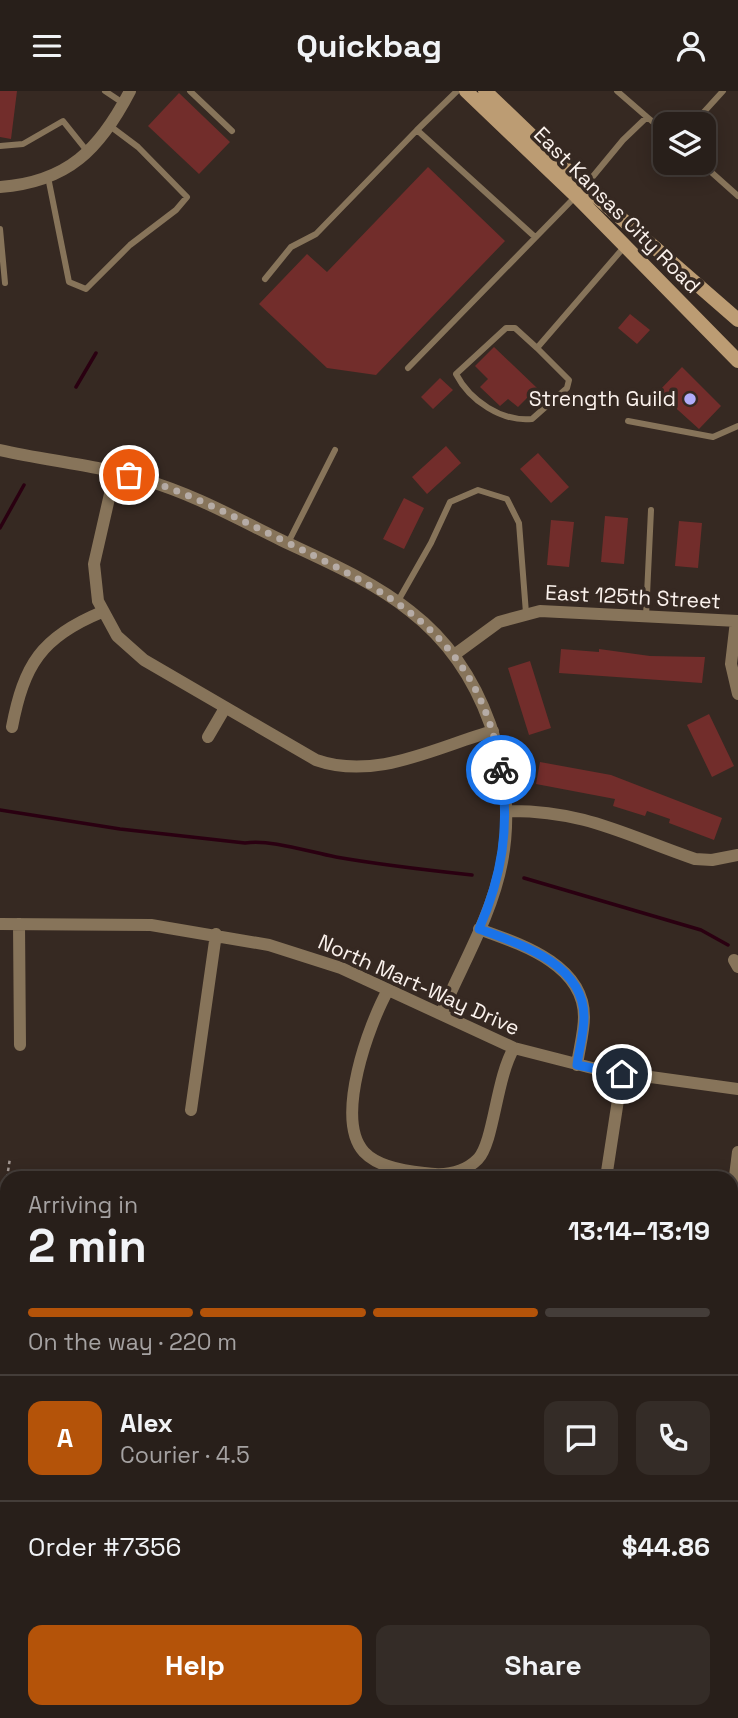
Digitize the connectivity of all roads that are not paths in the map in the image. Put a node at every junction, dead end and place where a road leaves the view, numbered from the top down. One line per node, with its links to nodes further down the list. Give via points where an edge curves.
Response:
1 (105, 91): 8 (lane)
2 (190, 91): 13 (lane)
3 (457, 91): 14 (lane)
4 (466, 91): 20 (main road, East Kansas City Road)
5 (485, 91): 20 (main road, East Kansas City Road)
6 (617, 91): 10 (lane)
7 (723, 91): 9 (lane)
8 (127, 97): 12 (street)
9 (704, 112)
10 (647, 117): 11 (lane); 20 (lane)
11 (653, 122)
12 (110, 127): 16 (street); 18 (lane, via 138,147 187,197 86,289 69,282)
13 (232, 131)
14 (417, 131): 23 (lane); 25 (lane, via 316,235 291,247)
15 (0, 146): 16 (lane, via 23,144 62,121)
16 (88, 152): 18 (street)
17 (714, 175): 21 (lane)
18 (48, 177): 19 (street)
19 (0, 187)
20 (580, 191): 23 (lane); 24 (main road, East Kansas City Road); 27 (main road, East Kansas City Road)
21 (738, 196)
22 (0, 229): 26 (lane)
23 (535, 237): 30 (lane)
24 (625, 246): 28 (lane); 29 (main road, East Kansas City Road)
25 (265, 279)
26 (5, 283)
27 (738, 320)
28 (537, 348): 28 (lane, via 569,380 567,389 532,419 494,412 456,374 506,328 515,328)
29 (738, 361)
30 (408, 368)
31 (628, 421): 32 (lane, via 713,437)
32 (738, 426)
33 (0, 450): 35 (street)
34 (335, 450): 37 (lane)
35 (115, 471): 37 (street, via 182,492); 39 (street, via 94,564)
36 (651, 510): 41 (lane)
37 (288, 543): 38 (street)
38 (398, 601): 40 (lane, via 450,502 478,490 507,499 519,523); 43 (street)
39 (102, 612): 45 (street, via 132,652); 46 (street, via 61,632 35,658)
40 (526, 613): 41 (street, East 125th Street); 43 (street, East 125th Street, via 499,622)
41 (646, 616): 42 (street, East 125th Street)
42 (737, 621): 44 (street, via 731,664)
43 (454, 655): 47 (street)
44 (738, 694)
45 (225, 708): 47 (street, via 316,760 344,768 380,767); 48 (street)
46 (12, 727)
47 (493, 731): 49 (street)
48 (208, 737)
49 (507, 811): 50 (street, via 580,817 695,859); 53 (street, via 502,861)
50 (738, 855)
51 (0, 924): 52 (street, North Mart-Way Drive)
52 (19, 924): 54 (street, North Mart-Way Drive, via 151,925); 57 (street)
53 (479, 929): 56 (street); 59 (street, via 552,963 568,973 579,988 584,1016)
54 (216, 934): 55 (street, North Mart-Way Drive, via 311,957); 62 (street)
55 (388, 990): 56 (street, North Mart-Way Drive); 64 (street, via 369,1031 353,1109 354,1133 363,1151 378,1163)
56 (440, 1014): 58 (street, North Mart-Way Drive)
57 (20, 1045)
58 (514, 1048): 59 (street, North Mart-Way Drive); 65 (street, via 502,1069 486,1146 478,1159)
59 (577, 1065): 60 (street, North Mart-Way Drive)
60 (622, 1074): 61 (street, North Mart-Way Drive); 66 (street)
61 (738, 1089)
62 (191, 1110)
63 (738, 1152): 67 (street)
64 (410, 1171)
65 (460, 1171)
66 (607, 1171)
67 (736, 1171)

